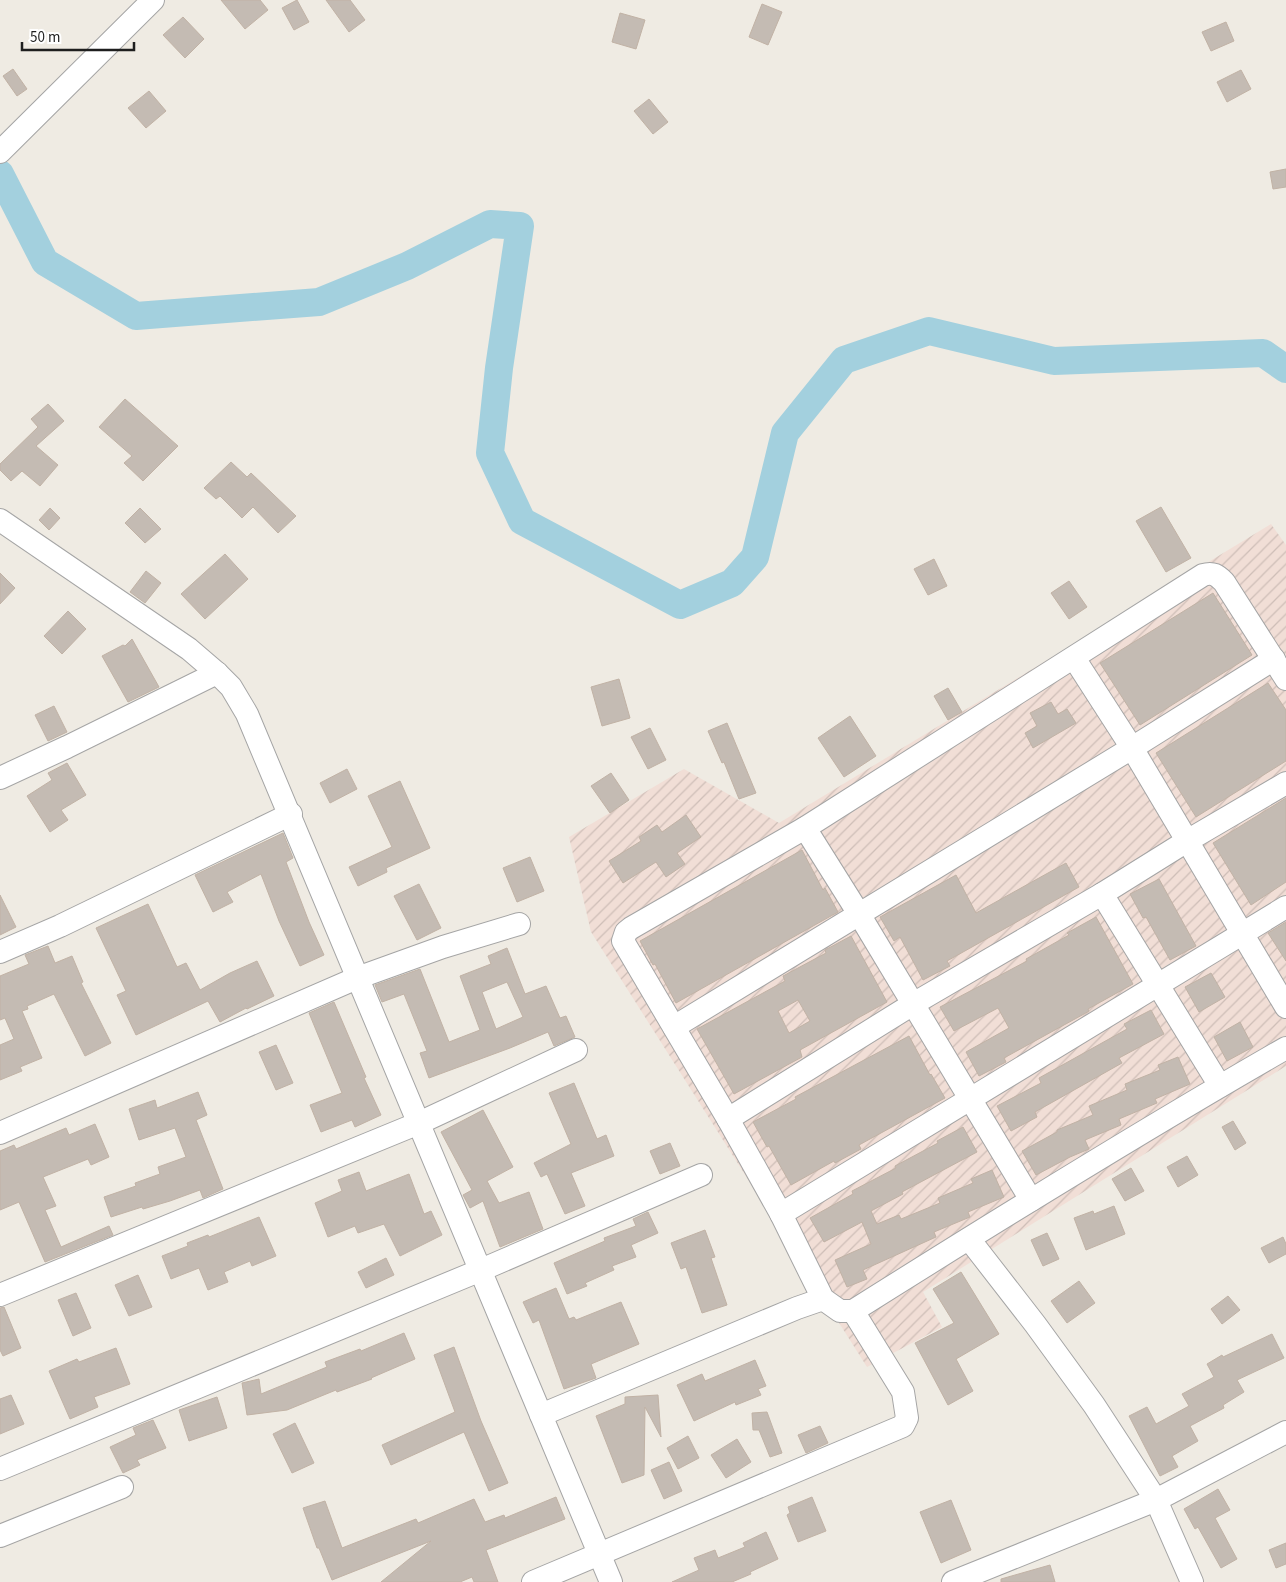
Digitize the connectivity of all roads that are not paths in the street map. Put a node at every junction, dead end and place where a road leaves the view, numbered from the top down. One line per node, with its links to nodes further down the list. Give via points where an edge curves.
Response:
1 (147, 2): 2 (street)
2 (0, 152)
3 (0, 520): 6 (street, via 189,649)
4 (1074, 658): 5 (street, via 1210,573 1224,582); 8 (street); 12 (street)
5 (1274, 659): 7 (street); 8 (street)
6 (218, 673): 9 (street); 11 (street, via 231,687 247,714)
7 (1286, 679)
8 (1132, 748): 13 (street); 16 (street)
9 (0, 778)
10 (1286, 782): 13 (street)
11 (290, 814): 19 (street); 20 (street)
12 (804, 828): 16 (street); 24 (street, via 626,932 625,946)
13 (1187, 840): 14 (street); 18 (street)
14 (1102, 894): 21 (street); 22 (street)
15 (1286, 907): 18 (street)
16 (859, 914): 22 (street); 24 (street)
17 (519, 924): 20 (street)
18 (1243, 933): 21 (street); 23 (street)
19 (0, 952)
20 (357, 978): 30 (street); 31 (street)
21 (1158, 985): 27 (street); 28 (street)
22 (914, 1004): 28 (street); 29 (street)
23 (1286, 1007)
24 (674, 1027): 29 (street)
25 (1286, 1048): 27 (street)
26 (576, 1050): 30 (street)
27 (1220, 1086): 33 (street)
28 (969, 1098): 33 (street); 34 (street)
29 (728, 1119): 34 (street)
30 (419, 1123): 36 (street); 37 (street)
31 (0, 1133)
32 (701, 1175): 36 (street)
33 (1031, 1200): 35 (street)
34 (781, 1214): 38 (street)
35 (968, 1238): 39 (street); 44 (street, via 1094,1405)
36 (481, 1270): 40 (street); 42 (street)
37 (0, 1296)
38 (823, 1300): 39 (street, via 840,1311); 40 (street)
39 (853, 1311): 46 (street, via 903,1392 907,1418 903,1426)
40 (541, 1414): 46 (street)
41 (1286, 1432): 44 (street)
42 (0, 1469)
43 (122, 1487): 45 (street)
44 (1156, 1500): 49 (street); 50 (street)
45 (0, 1536)
46 (599, 1554): 47 (street); 48 (street)
47 (533, 1582)
48 (610, 1582)
49 (953, 1582)
50 (1192, 1582)

